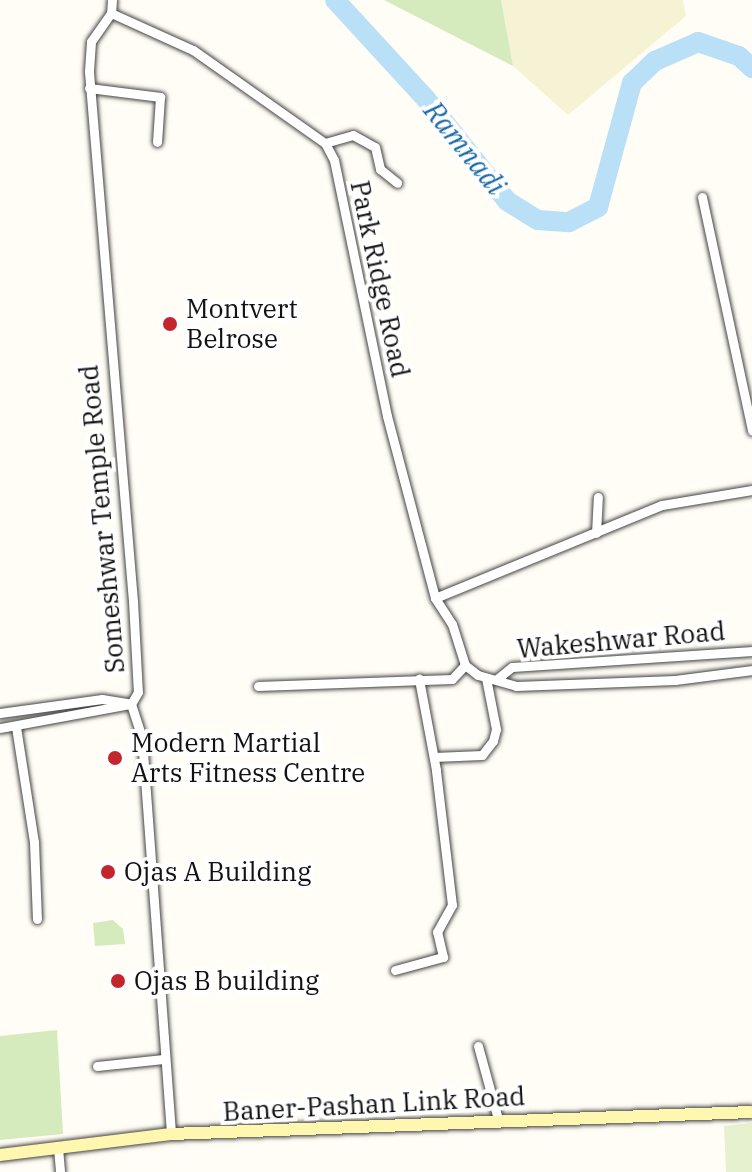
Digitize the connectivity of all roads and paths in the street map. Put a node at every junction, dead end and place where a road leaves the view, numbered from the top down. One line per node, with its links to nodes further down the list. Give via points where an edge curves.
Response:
1 (112, 0): 2 (street, Someshwar Temple Road)
2 (111, 13): 3 (street, Someshwar Temple Road, via 91,42); 5 (street, via 193,50)
3 (89, 88): 4 (street, via 160,97); 21 (street, Someshwar Temple Road, via 133,601 138,692)
4 (157, 142)
5 (325, 143): 6 (street, via 353,135 375,147 380,169); 12 (street, Park Ridge Road, via 334,160 387,416)
6 (397, 183)
7 (702, 197): 8 (street)
8 (752, 431)
9 (752, 490): 11 (street, via 662,505)
10 (598, 497): 11 (street)
11 (596, 533): 12 (street)
12 (435, 598): 15 (street, Park Ridge Road, via 452,624)
13 (752, 651): 14 (street, Wakeshwar Road)
14 (650, 659): 18 (street, Wakeshwar Road, via 512,667); 19 (street)
15 (465, 665): 17 (street, via 452,679); 18 (street, Wakeshwar Road)
16 (752, 670): 19 (street, Wakeshwar Road)
17 (419, 679): 20 (street); 25 (street)
18 (491, 679): 19 (street, Wakeshwar Road, via 516,686); 25 (street, via 493,741 482,755)
19 (652, 681)
20 (258, 686)
21 (131, 704): 22 (street, via 102,699); 23 (street); 29 (street, Someshwar Temple Road, via 142,738)
22 (0, 713)
23 (16, 727): 24 (street); 26 (street, via 34,842)
24 (0, 728)
25 (434, 757): 27 (street, via 452,905 437,932 443,957)
26 (37, 919)
27 (395, 970)
28 (478, 1046): 32 (street)
29 (164, 1059): 30 (street); 33 (street, Someshwar Temple Road)
30 (97, 1066)
31 (752, 1112): 32 (street, Baner-Pashan Link Road, via 685,1118)
32 (498, 1119): 33 (street, Baner-Pashan Link Road)
33 (171, 1134): 34 (street, Baner-Pashan Link Road)
34 (58, 1148): 35 (street, Baner-Pashan Link Road); 36 (street)
35 (0, 1155)
36 (60, 1172)

